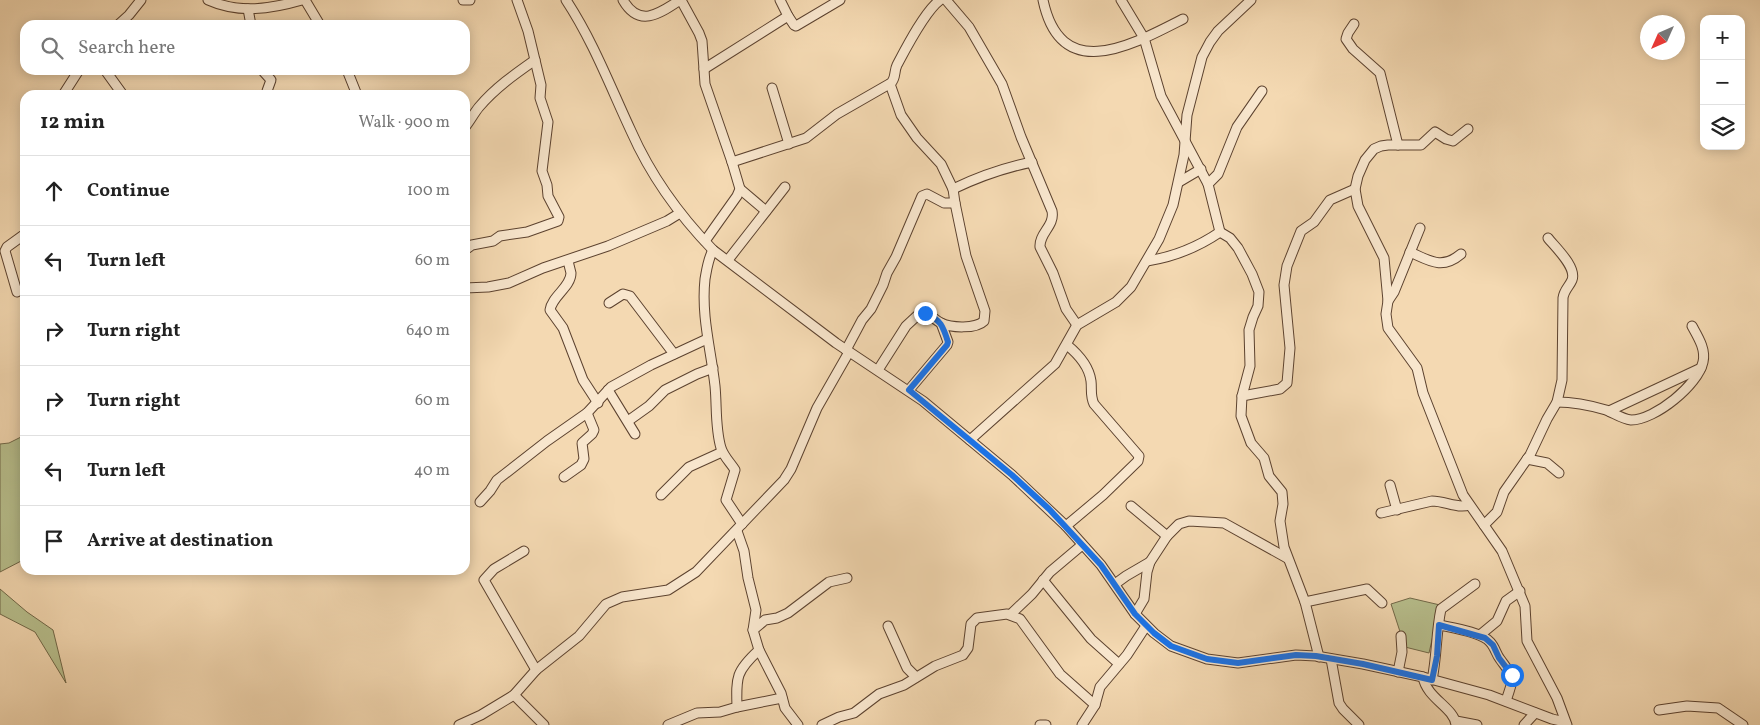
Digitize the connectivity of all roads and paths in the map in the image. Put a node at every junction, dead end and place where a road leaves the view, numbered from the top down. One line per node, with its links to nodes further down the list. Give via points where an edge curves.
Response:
1 (141, 0): 20 (street)
2 (208, 0): 17 (street, via 230,8)
3 (304, 0): 17 (street); 22 (street)
4 (463, 0): 5 (street)
5 (470, 0)
6 (517, 0): 25 (street)
7 (566, 0): 54 (street, via 593,46 640,150)
8 (623, 0): 9 (street, via 634,14 649,16)
9 (680, 0): 26 (street, via 702,41)
10 (780, 0): 18 (street)
11 (840, 0): 18 (street, via 796,26)
12 (940, 0): 31 (street, via 925,17)
13 (946, 0): 44 (street, via 969,27 1002,84)
14 (1043, 0): 24 (street, via 1048,18 1060,38 1078,50 1110,49)
15 (1122, 0): 24 (street)
16 (1252, 0): 40 (street, via 1218,31 1202,57 1188,108)
17 (248, 9): 21 (street)
18 (788, 16): 26 (street)
19 (1183, 19): 24 (street)
20 (124, 20)
21 (250, 20)
22 (317, 20)
23 (1354, 24): 42 (street, via 1346,39 1380,73)
24 (1144, 38): 40 (street, via 1161,96)
25 (535, 60): 38 (street, via 498,89); 60 (street, via 541,85 540,98 549,125 542,171 558,221)
26 (704, 69): 43 (street, via 709,97)
27 (76, 75): 33 (street)
28 (109, 75): 34 (street)
29 (266, 75): 35 (street, via 271,80)
30 (349, 75): 36 (street)
31 (890, 84): 41 (street, via 838,114 806,138); 51 (street, via 901,115 941,164)
32 (772, 88): 41 (street)
33 (66, 90)
34 (119, 90)
35 (267, 90)
36 (355, 90)
37 (1262, 91): 47 (street, via 1237,127 1218,174)
38 (470, 120)
39 (1468, 129): 42 (street, via 1453,141 1435,132 1421,145)
40 (1185, 140): 45 (street); 46 (street)
41 (789, 144): 43 (street)
42 (1398, 145): 49 (street, via 1381,146 1369,154)
43 (732, 162): 50 (street)
44 (1032, 162): 51 (street, via 999,169); 72 (street, via 1053,215 1040,246 1066,308)
45 (1201, 169): 46 (street); 47 (street)
46 (1179, 182): 66 (street, via 1173,205)
47 (1208, 184): 56 (street)
48 (785, 187): 53 (street)
49 (1355, 188): 69 (street, via 1358,206 1384,258); 83 (street, via 1330,200 1314,222 1301,231 1287,266 1284,285 1290,348 1287,383 1280,389)
50 (740, 189): 53 (street); 59 (street)
51 (953, 189): 52 (street)
52 (955, 204): 71 (street, via 966,256 983,302 985,317 982,324 975,327); 76 (street, via 944,203 927,194 922,196 883,285)
53 (766, 211): 64 (street)
54 (680, 213): 59 (street); 65 (street)
55 (1420, 228): 62 (street)
56 (1220, 232): 66 (street, via 1180,253); 83 (street, via 1230,238 1243,255 1259,292 1258,306 1249,330 1250,366)
57 (20, 238): 68 (street, via 5,251)
58 (1548, 238): 84 (street, via 1573,274 1563,298 1562,380)
59 (705, 241): 61 (street)
60 (470, 246)
61 (713, 250): 64 (street); 74 (street, via 708,261 703,298)
62 (1410, 252): 63 (street, via 1439,263 1452,261); 69 (street)
63 (1461, 254)
64 (728, 260): 76 (street)
65 (568, 261): 67 (street, via 503,284); 85 (street, via 571,276 550,310 563,328 584,380)
66 (1146, 262): 72 (street, via 1116,302)
67 (470, 288)
68 (17, 292)
69 (1388, 301): 98 (street, via 1388,328 1417,368 1423,393)
70 (609, 303): 77 (street, via 623,294 630,296)
71 (941, 323): 80 (street, via 925,313 917,314); 82 (street, via 947,345)
72 (1077, 325): 75 (street)
73 (1692, 326): 79 (street, via 1704,352)
74 (707, 339): 77 (street); 78 (street)
75 (1067, 345): 90 (street, via 1055,364); 103 (street, via 1088,371 1094,404 1137,452 1139,459)
76 (847, 351): 80 (street); 104 (street, via 817,408 791,470)
77 (674, 354): 81 (street)
78 (713, 368): 88 (street, via 665,390); 91 (street)
79 (1701, 368): 86 (street); 86 (street, via 1686,390 1656,411 1629,420)
80 (878, 370): 82 (street)
81 (608, 390): 85 (street); 88 (street)
82 (909, 390): 90 (street)
83 (1242, 396): 108 (street, via 1241,416 1251,443 1264,458 1269,476 1282,492 1280,521)
84 (1557, 402): 86 (street, via 1583,403); 92 (street)
85 (598, 403): 87 (street)
86 (1609, 411)
87 (587, 413): 94 (street, via 594,430 582,443 584,459); 97 (street, via 497,480)
88 (628, 421): 89 (street)
89 (635, 434)
90 (970, 440): 103 (street)
91 (722, 452): 96 (street, via 689,467); 104 (street, via 735,470 726,500)
92 (1527, 459): 93 (street, via 1547,463); 102 (street, via 1504,492 1497,512)
93 (1559, 473)
94 (564, 477)
95 (1390, 485): 100 (street)
96 (661, 495)
97 (480, 502)
98 (1469, 505): 100 (street, via 1461,507 1432,501); 102 (street)
99 (1131, 506): 105 (street)
100 (1397, 510): 101 (street)
101 (1380, 513)
102 (1484, 524): 114 (street, via 1502,551)
103 (1066, 526): 106 (street)
104 (739, 527): 117 (street); 131 (street, via 700,570 668,590 616,599 606,604 579,636)
105 (1167, 536): 108 (street, via 1176,525 1186,522 1221,522); 109 (street)
106 (1082, 545): 111 (street); 112 (street)
107 (524, 551): 131 (street, via 494,569 484,580)
108 (1287, 558): 115 (street)
109 (1150, 562): 112 (street); 119 (street, via 1144,599)
110 (848, 578): 120 (street, via 829,582 788,613)
111 (1043, 580): 118 (street); 130 (street, via 1091,639)
112 (1115, 584): 119 (street)
113 (1476, 584): 121 (street, via 1443,607)
114 (1520, 592): 125 (street, via 1507,600 1497,621); 143 (street, via 1525,606 1527,641 1560,704)
115 (1305, 602): 116 (street, via 1367,589); 128 (street)
116 (1382, 603)
117 (756, 612): 120 (street); 124 (street)
118 (1011, 614): 133 (street, via 986,615 974,620 966,653); 138 (street, via 1020,619 1060,674)
119 (1135, 614): 123 (street)
120 (765, 620): 124 (street)
121 (1439, 625): 125 (street); 134 (street, via 1437,656)
122 (888, 626): 133 (street, via 907,668)
123 (1146, 626): 128 (street, via 1171,646 1207,659 1243,663 1296,655); 130 (street)
124 (753, 630): 127 (street)
125 (1480, 635): 137 (street, via 1493,645 1512,675)
126 (1401, 636): 132 (street)
127 (759, 650): 136 (street); 139 (street, via 738,674)
128 (1320, 657): 129 (street)
129 (1332, 659): 132 (street); 152 (street, via 1339,703)
130 (1119, 664): 138 (street, via 1100,687)
131 (536, 670): 135 (street)
132 (1398, 672): 134 (street)
133 (916, 677): 148 (street, via 877,696 854,713)
134 (1428, 678): 137 (street); 142 (street, via 1426,688)
135 (514, 695): 144 (street); 145 (street)
136 (782, 698): 139 (street); 147 (street)
137 (1506, 701): 141 (street)
138 (1095, 705): 151 (street)
139 (736, 707): 146 (street, via 720,712 697,713)
140 (1659, 710): 155 (street, via 1712,707)
141 (1535, 713): 143 (street); 154 (street)
142 (1456, 723): 153 (street)
143 (1566, 724)
144 (459, 725)
145 (544, 725)
146 (668, 725)
147 (798, 725)
148 (822, 725)
149 (1040, 725): 150 (street)
150 (1046, 725)
151 (1082, 725)
152 (1359, 725)
153 (1477, 725)
154 (1524, 725)
155 (1743, 725)

